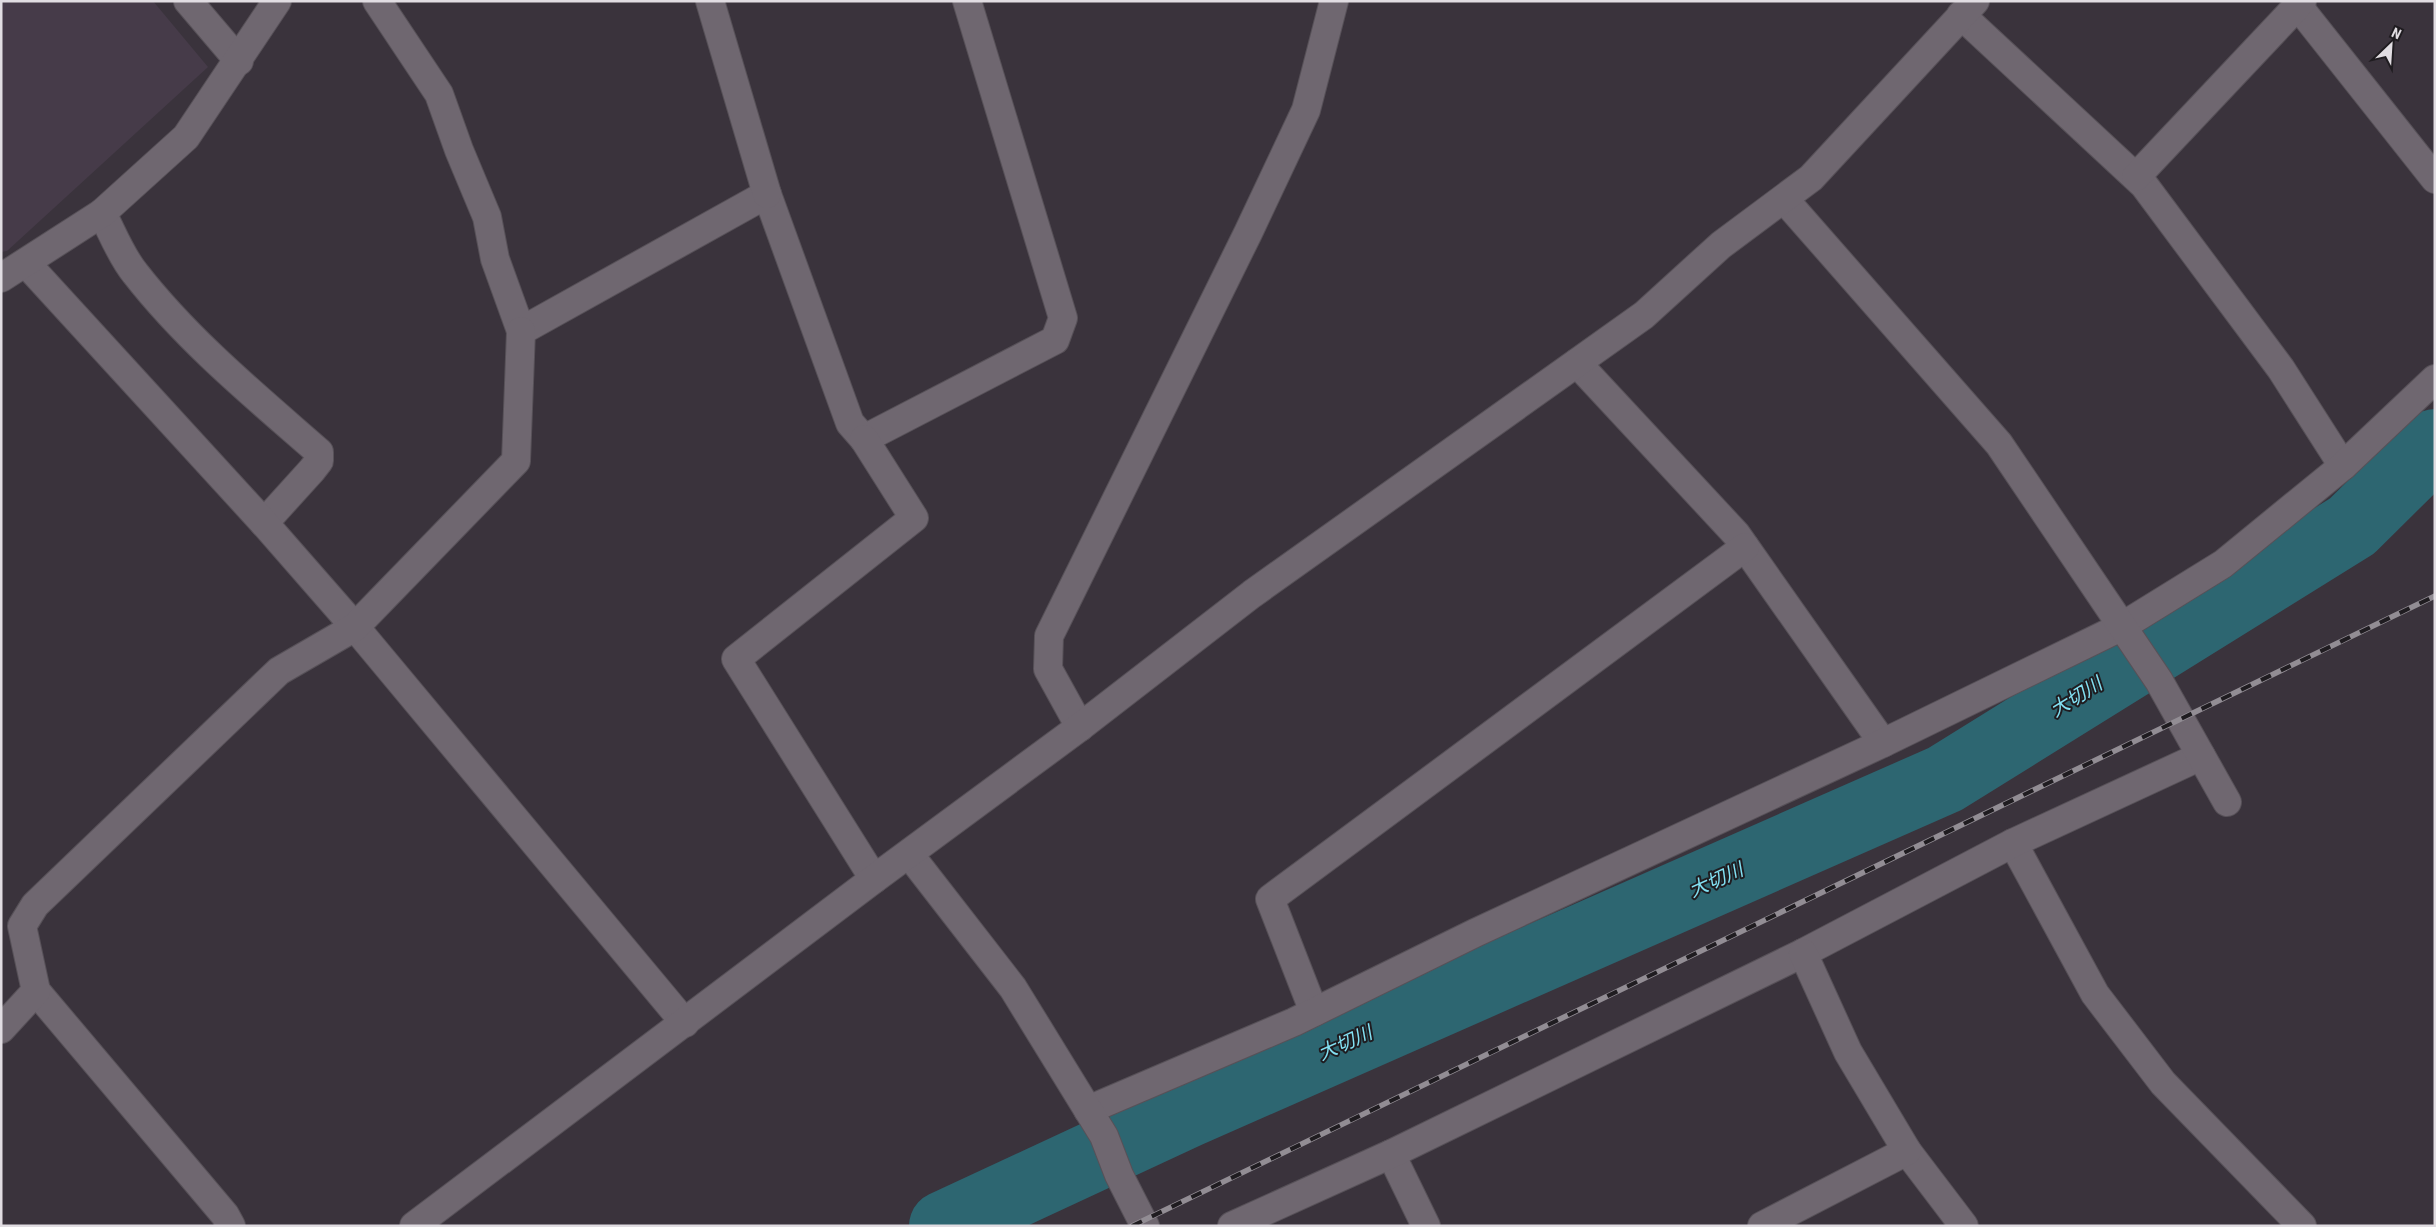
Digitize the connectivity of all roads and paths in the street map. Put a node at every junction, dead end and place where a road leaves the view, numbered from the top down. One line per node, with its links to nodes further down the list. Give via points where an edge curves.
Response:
1 (188, 1): 9 (street)
2 (277, 1): 9 (street)
3 (377, 1): 17 (street, via 439,94 487,217 495,259)
4 (710, 1): 12 (street)
5 (967, 1): 20 (street, via 1063,318 1055,340)
6 (1334, 1): 26 (street, via 1306,110 1049,636 1048,669)
7 (2300, 4): 10 (street); 11 (street)
8 (1968, 8): 10 (street); 13 (street, via 1811,178)
9 (239, 61): 14 (street, via 186,137)
10 (2136, 177): 21 (street, via 2281,369)
11 (2435, 180)
12 (767, 194): 17 (street); 20 (street, via 850,424)
13 (1784, 198): 18 (street, via 1721,245 1644,315); 25 (street, via 1999,444)
14 (102, 213): 15 (street); 22 (street, via 133,272 219,364 319,452 319,461)
15 (26, 263): 16 (street); 22 (street)
16 (1, 278)
17 (520, 330): 24 (street, via 516,461)
18 (1577, 363): 23 (street); 26 (street, via 1252,594)
19 (2435, 379): 21 (street)
20 (864, 439): 32 (street, via 914,518 736,659)
21 (2343, 466): 25 (street, via 2223,564)
22 (264, 523): 24 (street)
23 (1745, 547): 27 (street); 35 (street, via 1270,899)
24 (355, 627): 34 (street, via 279,671 35,905 22,926); 36 (street)
25 (2126, 634): 27 (street); 28 (street, via 2159,681)
26 (1080, 727): 31 (street)
27 (1883, 743): 35 (street, via 1474,933)
28 (2201, 756): 29 (street); 30 (street)
29 (2227, 802)
30 (2013, 843): 33 (street); 48 (street, via 2095,994 2163,1083)
31 (909, 854): 32 (street); 38 (street, via 1013,988)
32 (874, 879): 36 (street)
33 (1802, 952): 39 (street, via 1848,1052); 40 (street)
34 (36, 991): 37 (street); 41 (street, via 225,1214)
35 (1314, 1012): 38 (street)
36 (685, 1023): 42 (street)
37 (1, 1029)
38 (1088, 1110): 43 (street, via 1104,1136)
39 (1907, 1151): 46 (street); 47 (street)
40 (1391, 1154): 44 (street); 45 (street)
41 (231, 1226)
42 (414, 1226)
43 (1145, 1226)
44 (1232, 1226)
45 (1426, 1226)
46 (1762, 1226)
47 (1964, 1226)
48 (2302, 1226)

